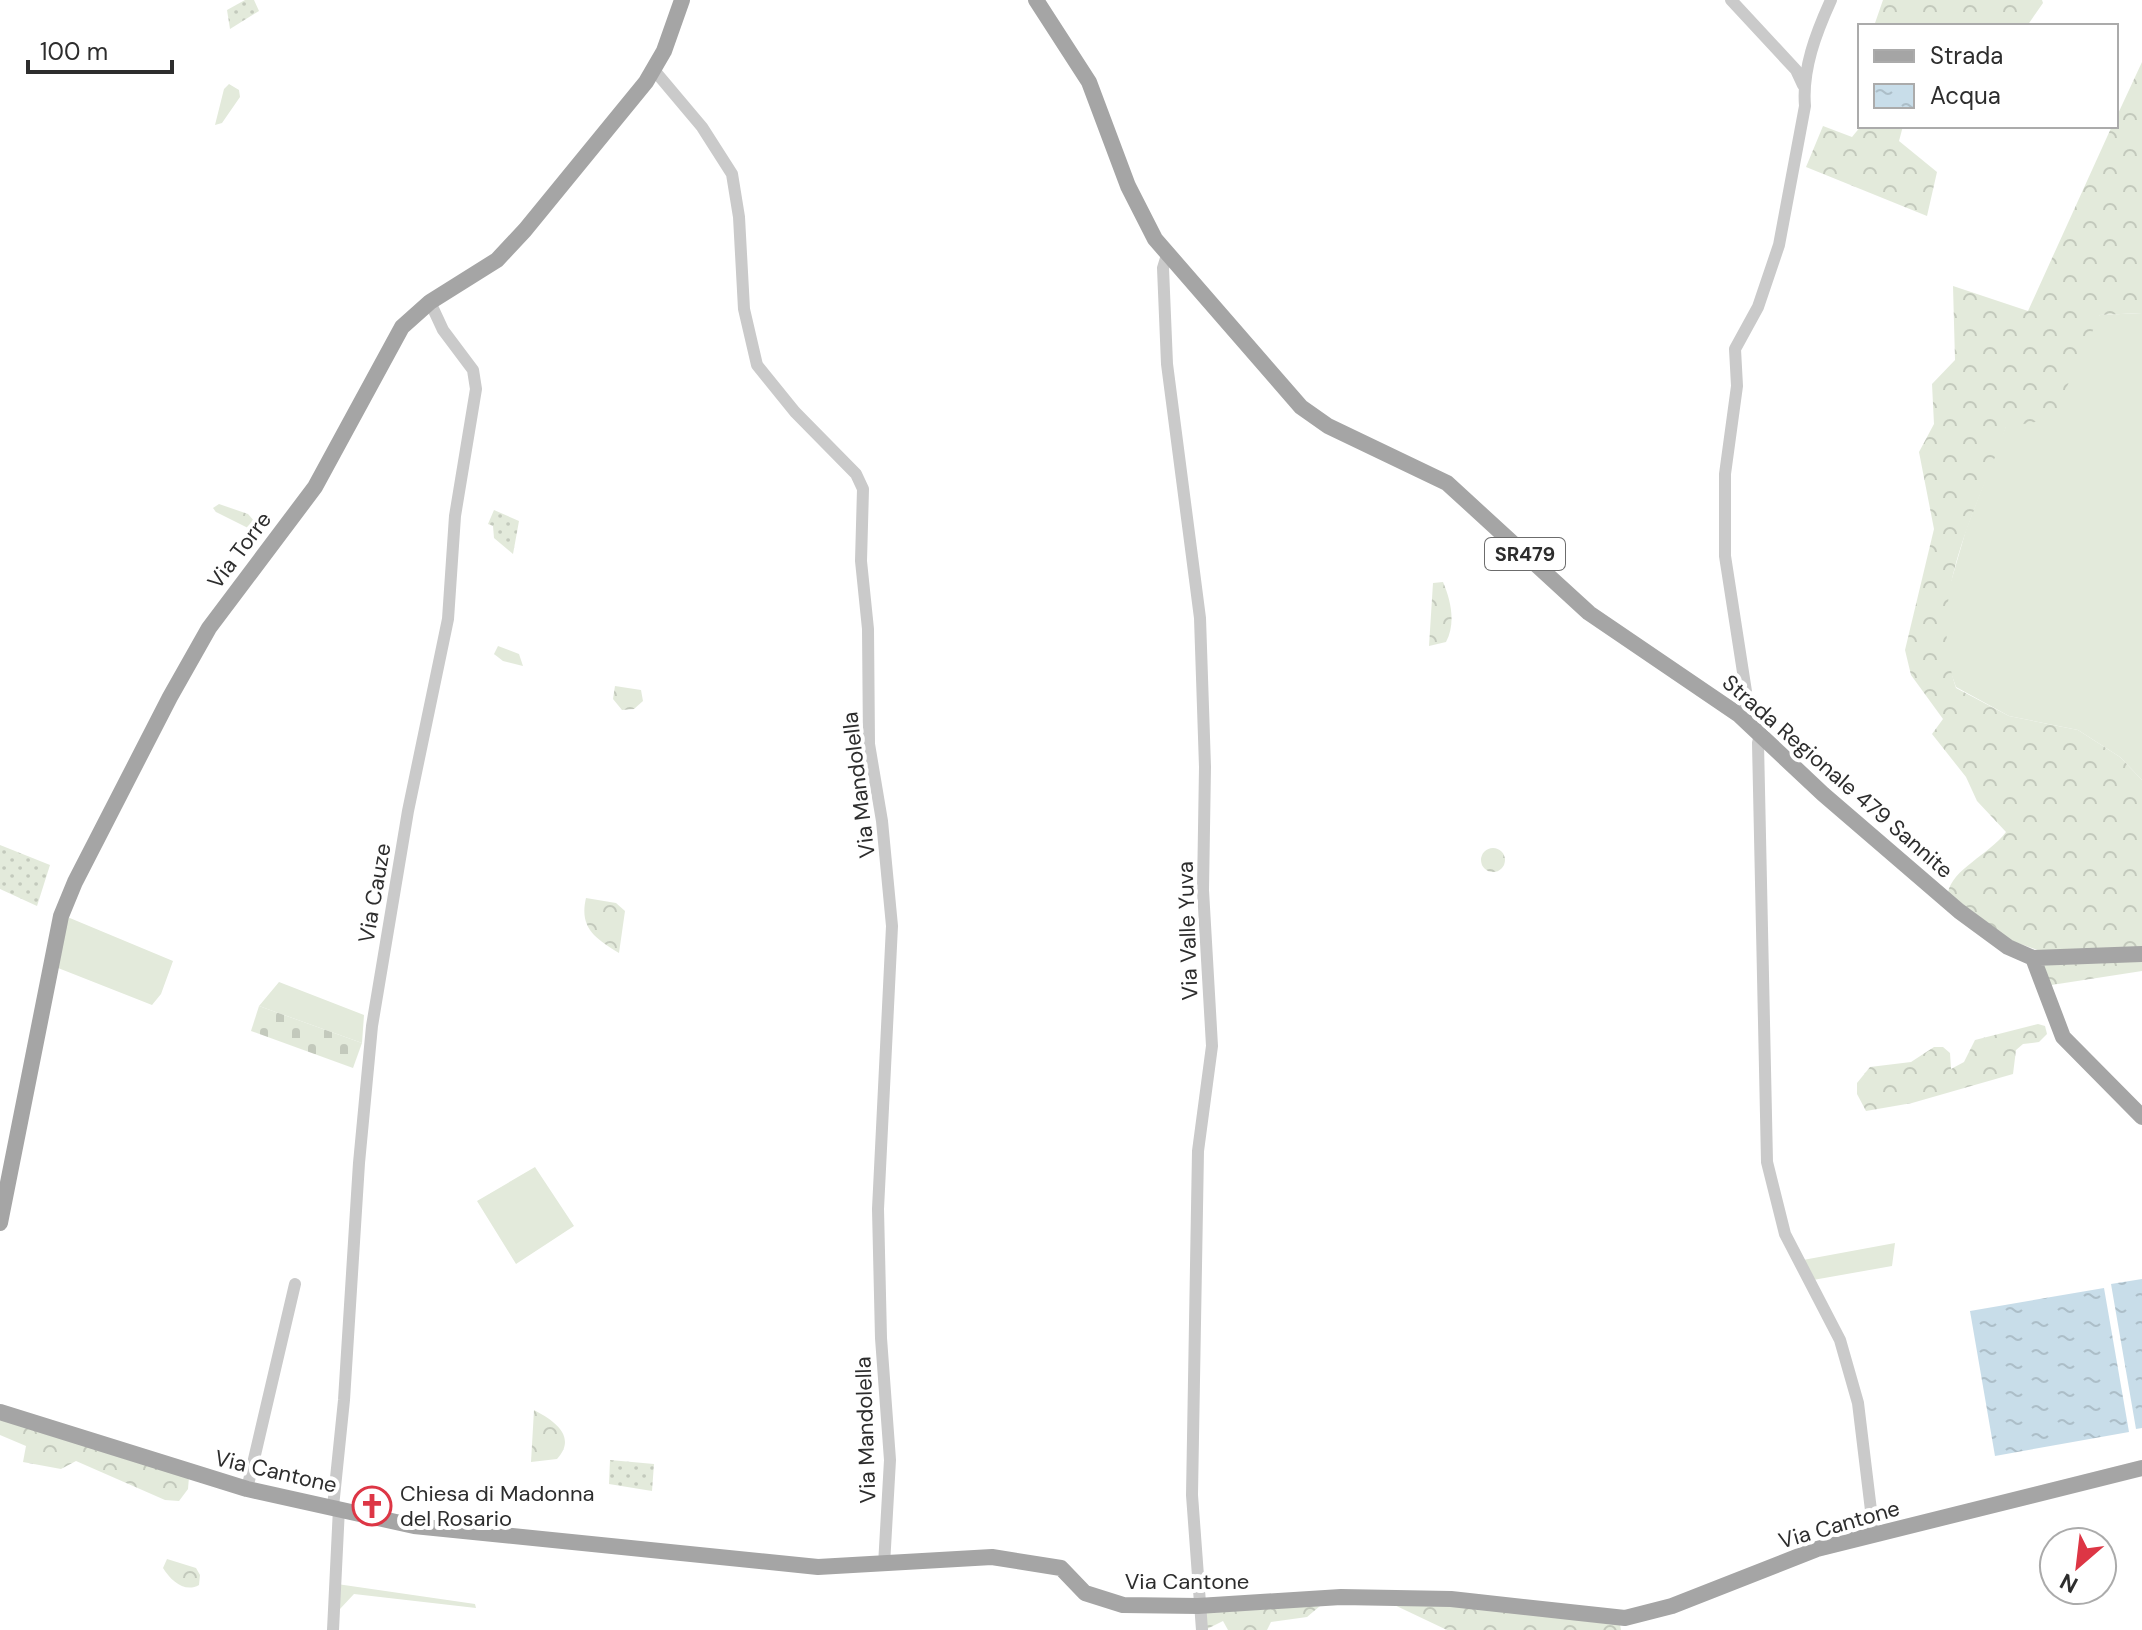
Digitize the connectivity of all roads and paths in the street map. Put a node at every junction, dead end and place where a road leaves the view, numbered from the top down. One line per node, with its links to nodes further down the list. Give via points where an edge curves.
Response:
1 (682, 0): 5 (main road, Via Torre)
2 (1036, 0): 7 (main road, Strada Regionale 479 Sannite / SR479, via 1089,82 1138,208)
3 (1731, 0): 6 (street, via 1796,70)
4 (1831, 0): 6 (street)
5 (654, 70): 8 (main road, Via Torre, via 508,250); 21 (street, Via Mandolella, via 732,174 744,309 757,365 856,474 863,489 869,744 892,926 878,1209 890,1460)
6 (1803, 85): 9 (street, via 1805,106 1779,245 1758,307 1735,349 1725,556 1747,698)
7 (1167, 255): 9 (main road, Strada Regionale 479 Sannite / SR479, via 1301,407 1328,426 1447,483 1589,613); 22 (street, Via Valle Yuva, via 1167,364 1200,618 1203,890 1212,1046 1198,1151 1192,1495)
8 (430, 302): 14 (main road, Via Torre, via 402,327 315,487 209,628 75,882 61,916); 19 (street, Via Cauze, via 473,370 476,389 455,516 448,619 408,811 372,1026)
9 (1739, 715): 10 (main road, Strada Regionale 479 Sannite / SR479)
10 (1760, 735): 12 (main road, Strada Regionale 479 Sannite / SR479, via 1959,911 2008,947); 20 (street, via 1767,1162 1785,1234 1840,1340 1858,1403)
11 (2142, 954): 12 (main road, Strada Regionale 479 Sannite / SR479)
12 (2033, 958): 13 (main road, via 2063,1037)
13 (2142, 1117)
14 (0, 1223)
15 (295, 1284): 18 (street)
16 (0, 1412): 18 (main road, Via Cantone)
17 (2142, 1468): 20 (main road, Via Cantone)
18 (247, 1489): 19 (main road, Via Cantone)
19 (336, 1508): 21 (main road, Via Cantone, via 414,1526 492,1535 818,1567); 23 (street, Via Cauze)
20 (1874, 1535): 22 (main road, Via Cantone, via 1817,1549 1672,1606 1625,1618 1451,1599 1341,1597)
21 (884, 1565): 22 (main road, Via Cantone, via 992,1557 1020,1560 1061,1568 1085,1593 1109,1602)
22 (1198, 1606): 24 (street, Via Valle Yuva)
23 (333, 1630)
24 (1202, 1630)

